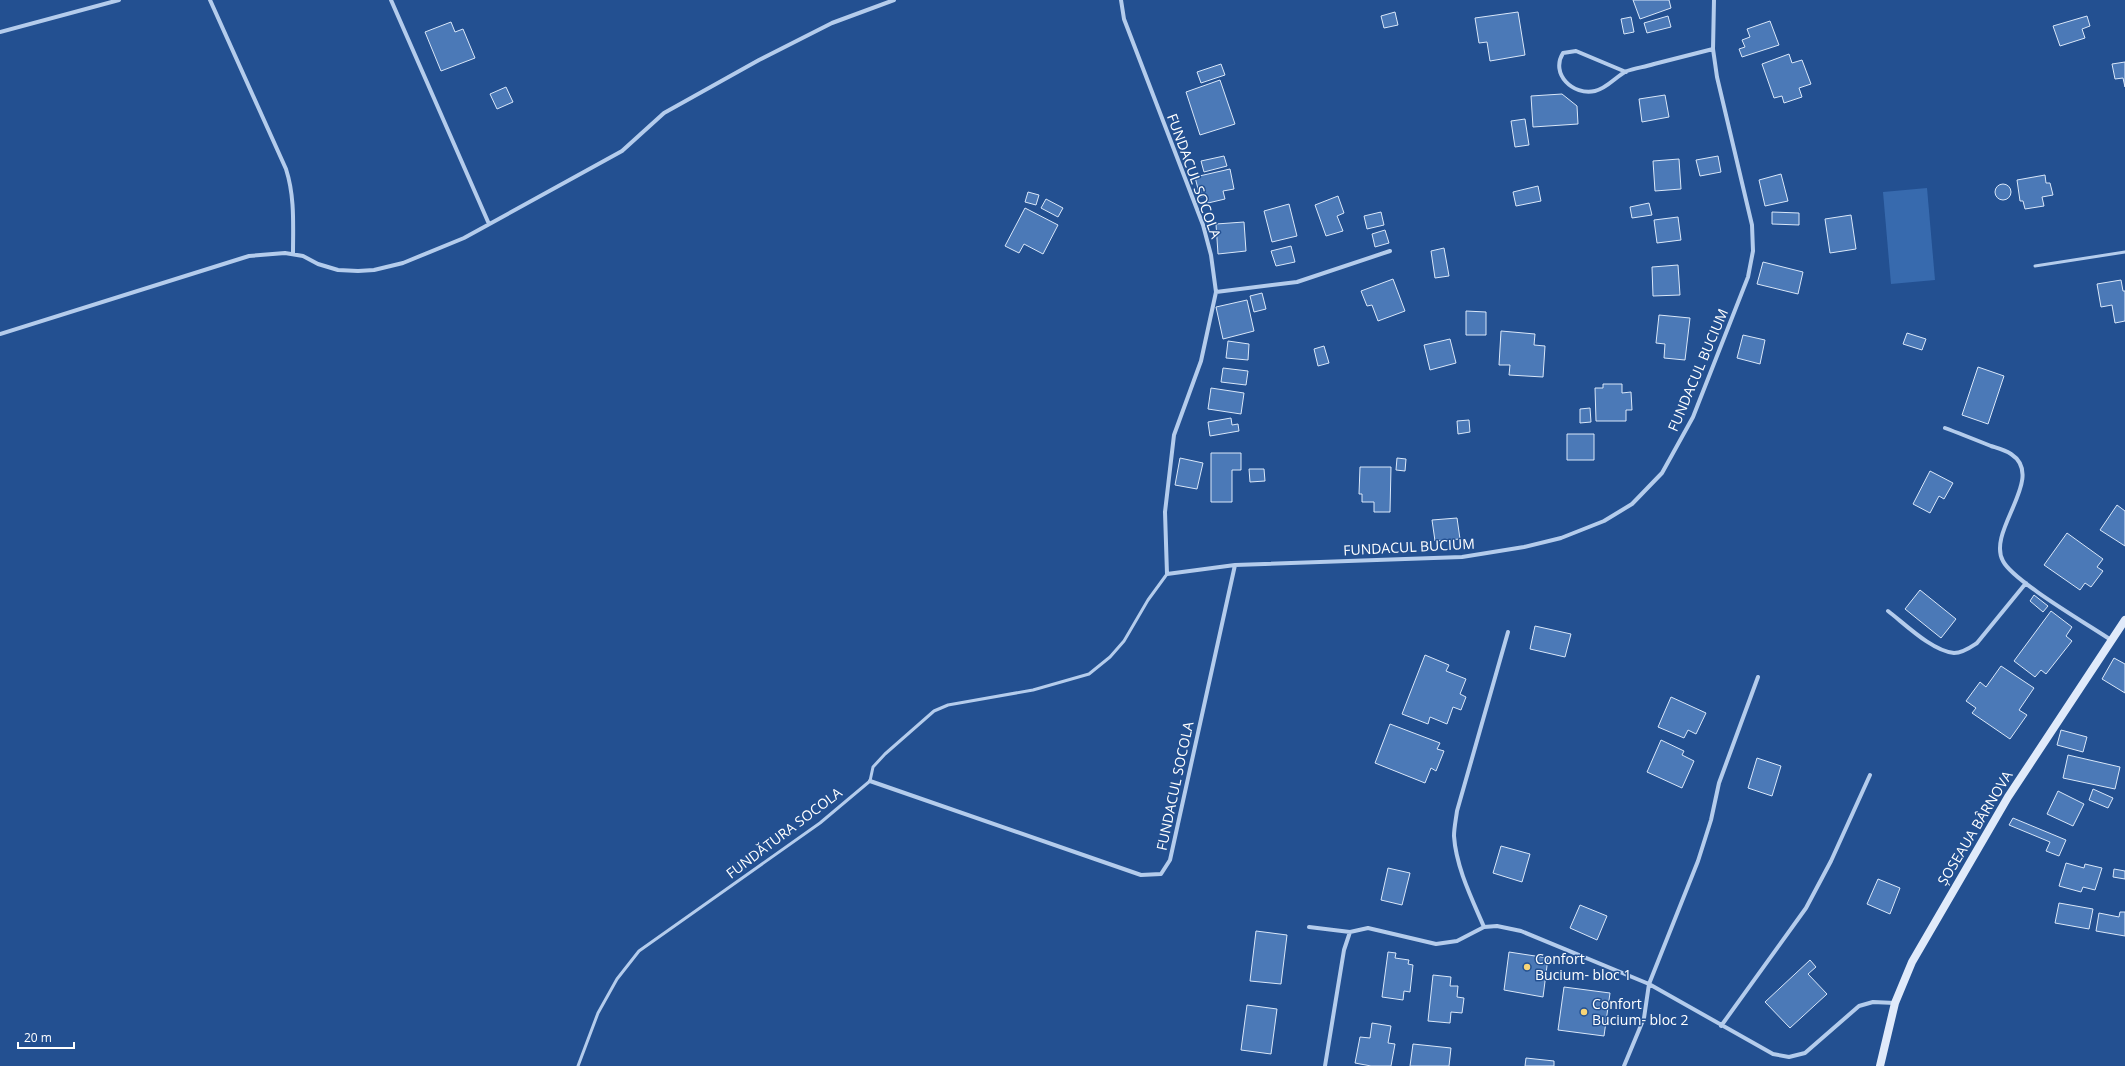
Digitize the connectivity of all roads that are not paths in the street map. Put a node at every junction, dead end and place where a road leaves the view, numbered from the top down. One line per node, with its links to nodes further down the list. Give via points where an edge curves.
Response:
1 (119, 0): 7 (street)
2 (210, 0): 13 (street, via 291,184 294,210)
3 (391, 0): 10 (street)
4 (894, 0): 10 (street, via 832,23 752,64 664,113 622,151)
5 (1121, 0): 15 (street, FUNDACUL SOCOLA, via 1124,19 1203,225 1211,255)
6 (1714, 0): 8 (street, FUNDACUL BUCIUM)
7 (0, 32)
8 (1713, 49): 9 (street); 18 (street, FUNDACUL BUCIUM, via 1726,121 1752,225 1753,251 1748,277 1696,410 1662,472 1632,504 1604,521 1561,538 1524,547 1462,558)
9 (1626, 72): 9 (street, via 1595,91 1582,90 1562,80 1558,71 1559,60 1563,53 1576,51)
10 (489, 224): 13 (street, via 464,238 403,263 374,270 338,270)
11 (1390, 251): 15 (street, via 1297,282)
12 (2125, 252): 14 (lane)
13 (293, 254): 16 (street, via 249,256)
14 (2035, 266)
15 (1216, 292): 19 (street, FUNDACUL SOCOLA, via 1201,361 1174,435 1165,512)
16 (0, 334)
17 (1945, 428): 20 (street, via 2011,454 2021,463 2021,484 2000,549 2002,561)
18 (1235, 565): 19 (street, FUNDACUL BUCIUM); 27 (street, FUNDACUL SOCOLA, via 1170,860 1161,874 1141,875)
19 (1167, 574): 27 (lane, FUNDĂTURA SOCOLA, via 1124,641 1110,657 1089,674 1033,690 948,705 934,712 885,754 873,767)
20 (2026, 583): 21 (street, via 1977,643 1967,650 1955,653 1936,647); 24 (street)
21 (1888, 611)
22 (2125, 620): 24 (main road, ȘOSEAUA BÂRNOVA)
23 (1508, 632): 29 (street, via 1457,811 1454,834 1456,852)
24 (2111, 640): 32 (main road, ȘOSEAUA BÂRNOVA, via 2008,796 1912,962)
25 (1758, 677): 31 (street, via 1720,783 1698,861)
26 (1870, 775): 33 (street, via 1831,862 1806,908)
27 (870, 781): 34 (lane, FUNDĂTURA SOCOLA, via 820,823 640,951 617,979 598,1013)
28 (1309, 927): 30 (street)
29 (1484, 927): 30 (street, via 1457,941 1436,944 1368,928); 31 (street, via 1497,926 1521,931)
30 (1350, 932): 35 (street, via 1344,950)
31 (1649, 984): 33 (street); 36 (street, via 1644,1018)
32 (1895, 1003): 33 (street, via 1873,1002 1859,1006 1805,1053 1789,1057 1773,1054); 37 (main road, ȘOSEAUA BÂRNOVA)
33 (1721, 1026)
34 (578, 1066)
35 (1326, 1066)
36 (1624, 1066)
37 (1880, 1066)

